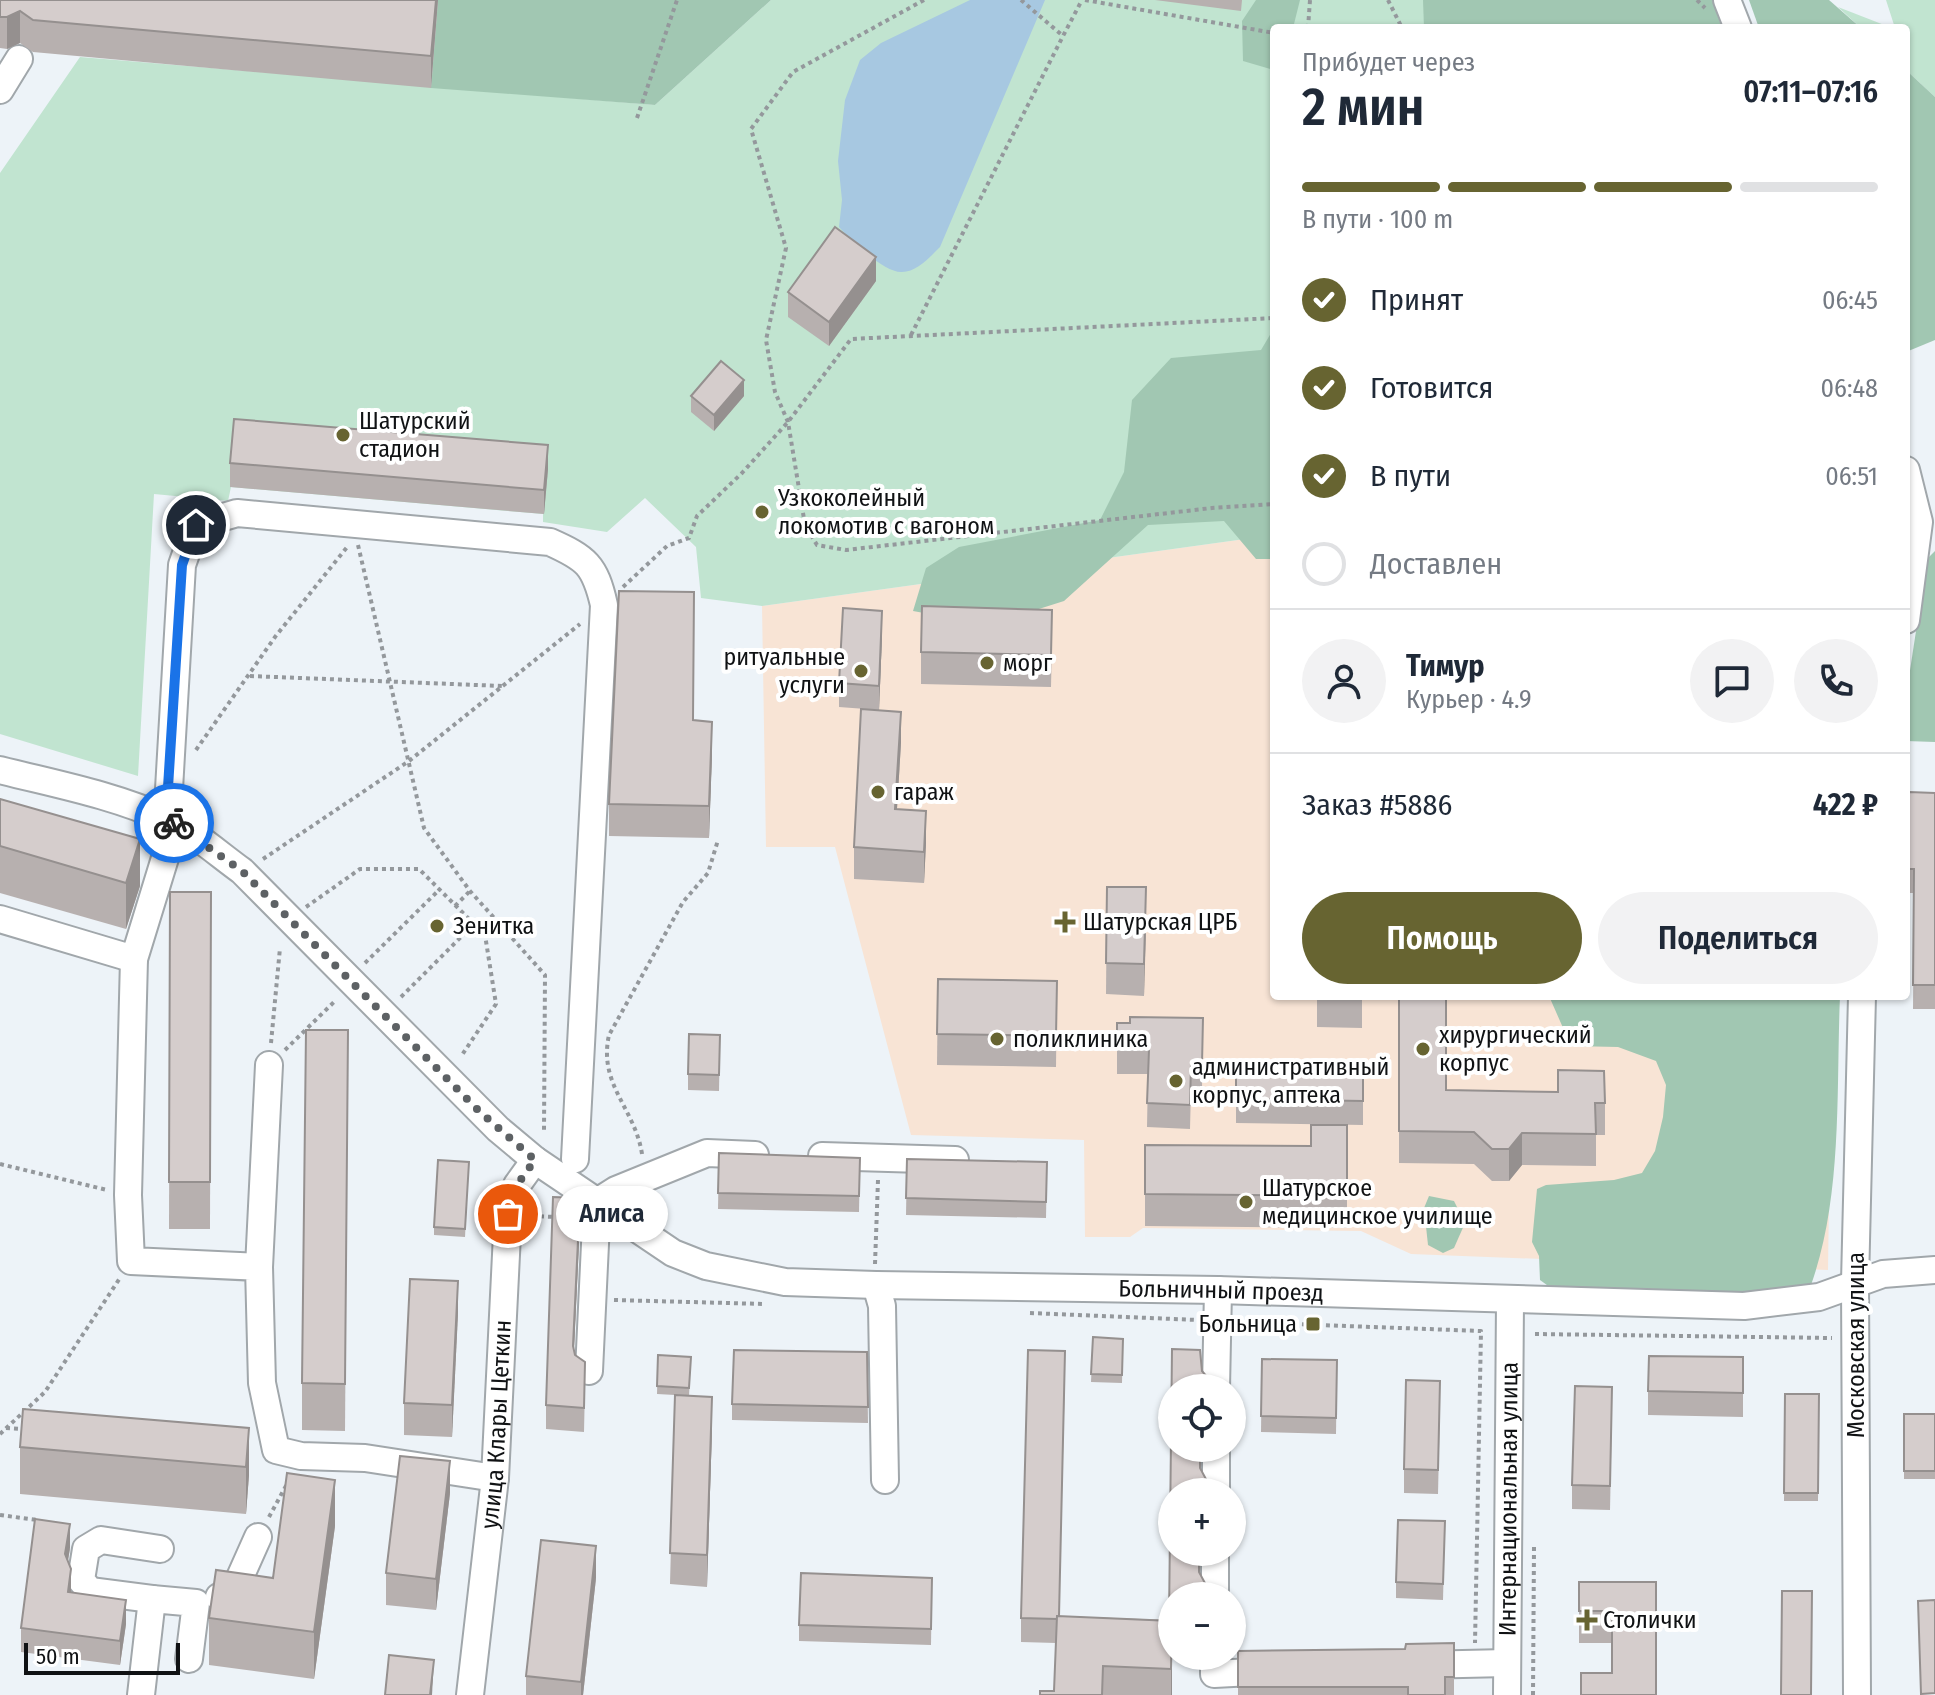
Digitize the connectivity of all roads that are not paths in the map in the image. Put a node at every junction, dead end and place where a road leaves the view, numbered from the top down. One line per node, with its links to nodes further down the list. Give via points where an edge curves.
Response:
1 (1727, 0): 2 (street)
2 (1736, 24)
3 (19, 59): 4 (street)
4 (0, 90)
5 (1910, 486): 6 (street, via 1919,522)
6 (1910, 590)
7 (0, 770): 8 (street, Больничный проезд)
8 (166, 819): 10 (street, via 165,858); 13 (street, via 182,565 196,525 237,513 550,542 580,555 597,576 604,605); 14 (street, Больничный проезд, via 242,871 480,1112)
9 (0, 919): 10 (street)
10 (134, 959): 17 (street, via 131,1261)
11 (1862, 1000): 19 (street, Московская улица)
12 (269, 1065): 17 (street)
13 (575, 1159)
14 (535, 1160): 16 (street, Больничный проезд); 27 (street, улица Клары Цеткин, via 517,1185 508,1214)
15 (988, 1161): 16 (street, via 707,1153 639,1180)
16 (596, 1211): 20 (street, Больничный проезд, via 706,1266 785,1282); 23 (street)
17 (259, 1267): 26 (street, via 262,1383)
18 (1935, 1270): 19 (street, Больничный проезд)
19 (1855, 1282): 22 (street, Больничный проезд, via 1819,1297 1744,1306); 41 (street, Московская улица)
20 (876, 1285): 21 (street, Больничный проезд); 28 (street, via 882,1306)
21 (1218, 1290): 22 (street, Больничный проезд); 24 (street)
22 (1510, 1301): 34 (street, Интернациональная улица)
23 (589, 1371)
24 (1216, 1374)
25 (244, 1449): 26 (street)
26 (289, 1453): 27 (street, via 365,1458)
27 (495, 1478): 39 (street, улица Клары Цеткин)
28 (885, 1480)
29 (258, 1537): 32 (street, via 233,1593)
30 (160, 1549): 31 (street, via 101,1540 86,1549 81,1580 90,1591)
31 (152, 1599): 32 (street); 38 (street)
32 (196, 1603): 33 (street)
33 (189, 1659)
34 (1507, 1663): 35 (street); 40 (street, Интернациональная улица)
35 (1398, 1666)
36 (1214, 1670): 37 (street)
37 (1291, 1670)
38 (141, 1695)
39 (470, 1695)
40 (1507, 1695)
41 (1857, 1695)

